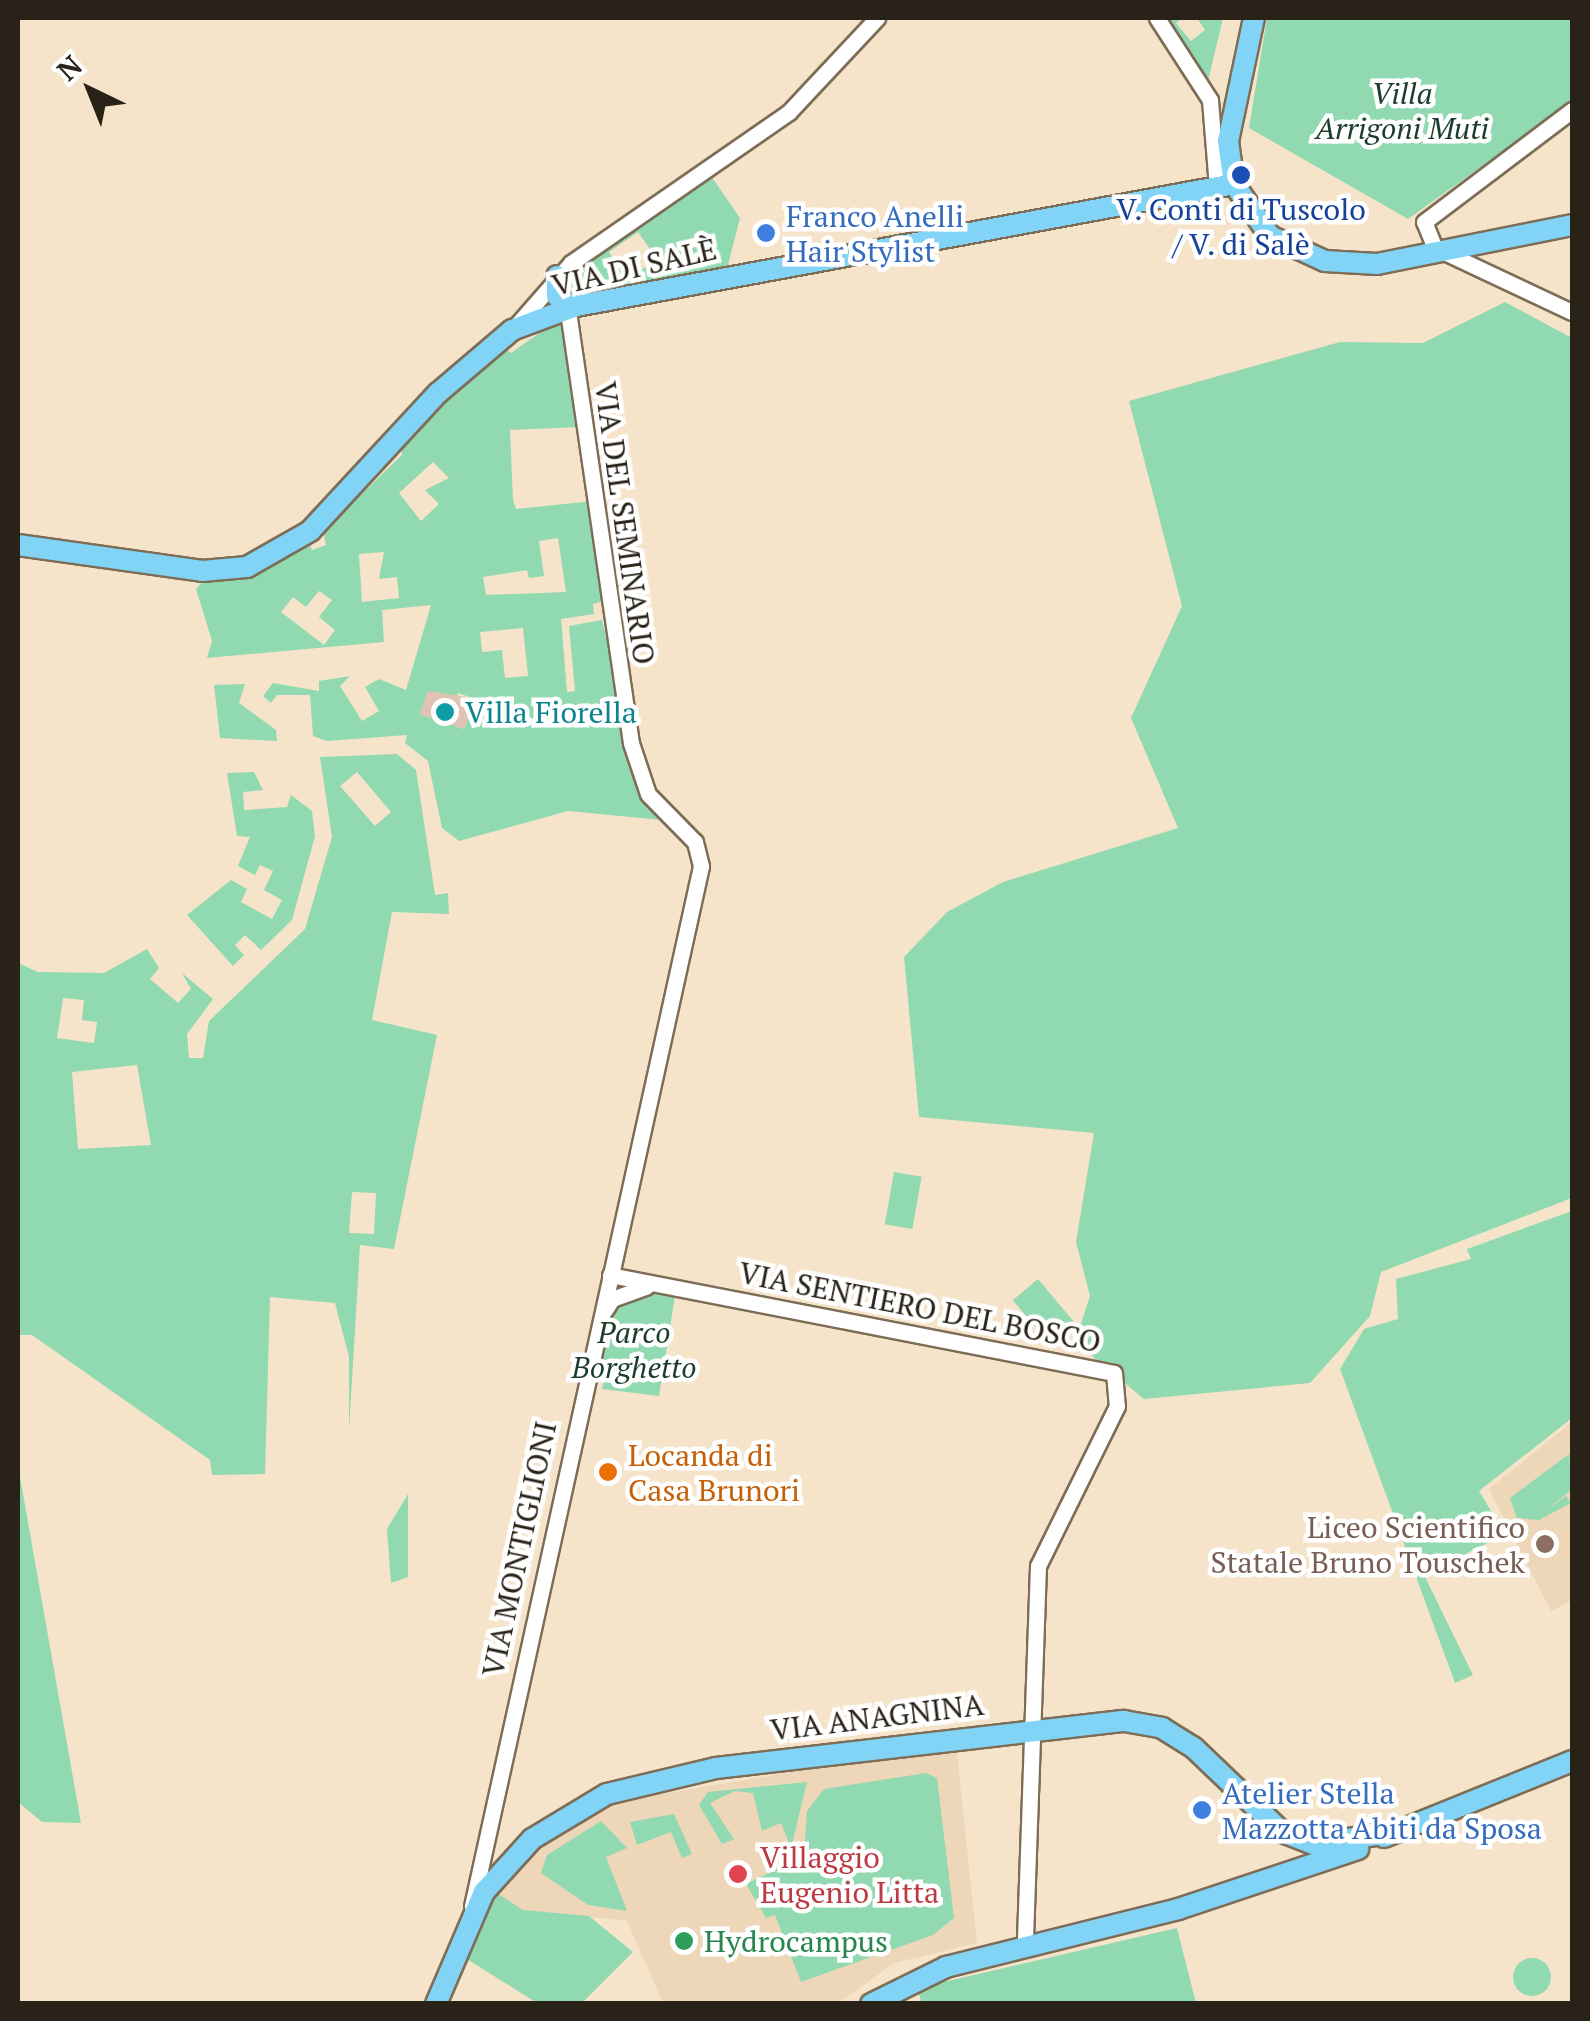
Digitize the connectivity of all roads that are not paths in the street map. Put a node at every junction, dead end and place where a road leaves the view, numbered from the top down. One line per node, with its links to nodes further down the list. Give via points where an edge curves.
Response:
1 (877, 18): 8 (street, via 784,116)
2 (1157, 18): 5 (street, via 1210,100)
3 (1254, 18): 5 (main road, via 1228,140)
4 (1572, 110): 7 (street, via 1424,222)
5 (1226, 185): 7 (main road, via 1244,222 1289,258 1326,270); 9 (main road, VIA DI SALÈ)
6 (1572, 225): 7 (main road)
7 (1438, 250): 10 (street)
8 (557, 276): 9 (main road, via 557,296); 11 (street)
9 (570, 308): 11 (main road, VIA DI SALÈ); 13 (street, VIA DEL SEMINARIO, via 631,742 648,794)
10 (1572, 312)
11 (512, 330): 12 (main road, VIA DI SALÈ, via 447,385 310,531 261,562 202,572)
12 (18, 546)
13 (694, 842): 14 (street, VIA MONTIGLIONI, via 696,891)
14 (610, 1275): 15 (street, VIA SENTIERO DEL BOSCO); 16 (street, VIA MONTIGLIONI)
15 (662, 1286): 16 (street, VIA SENTIERO DEL BOSCO, via 633,1287); 17 (street, VIA SENTIERO DEL BOSCO, via 1114,1373 1117,1406 1038,1566)
16 (602, 1314): 21 (street, VIA MONTIGLIONI)
17 (1033, 1727): 20 (main road, VIA ANAGNINA, via 1124,1722 1162,1728 1193,1747 1272,1825); 22 (main road, VIA ANAGNINA, via 640,1782 569,1812); 25 (street, VIA SENTIERO DEL BOSCO)
18 (1572, 1761): 19 (main road)
19 (1396, 1832): 20 (main road); 23 (main road)
20 (1314, 1844): 23 (main road)
21 (480, 1856): 22 (street, via 487,1868); 24 (street, VIA MONTIGLIONI)
22 (505, 1866): 24 (main road, VIA ANAGNINA)
23 (1298, 1871): 25 (main road)
24 (470, 1920): 26 (main road, VIA ANAGNINA)
25 (1026, 1947): 27 (main road, via 946,1967)
26 (436, 2003)
27 (871, 2004)

